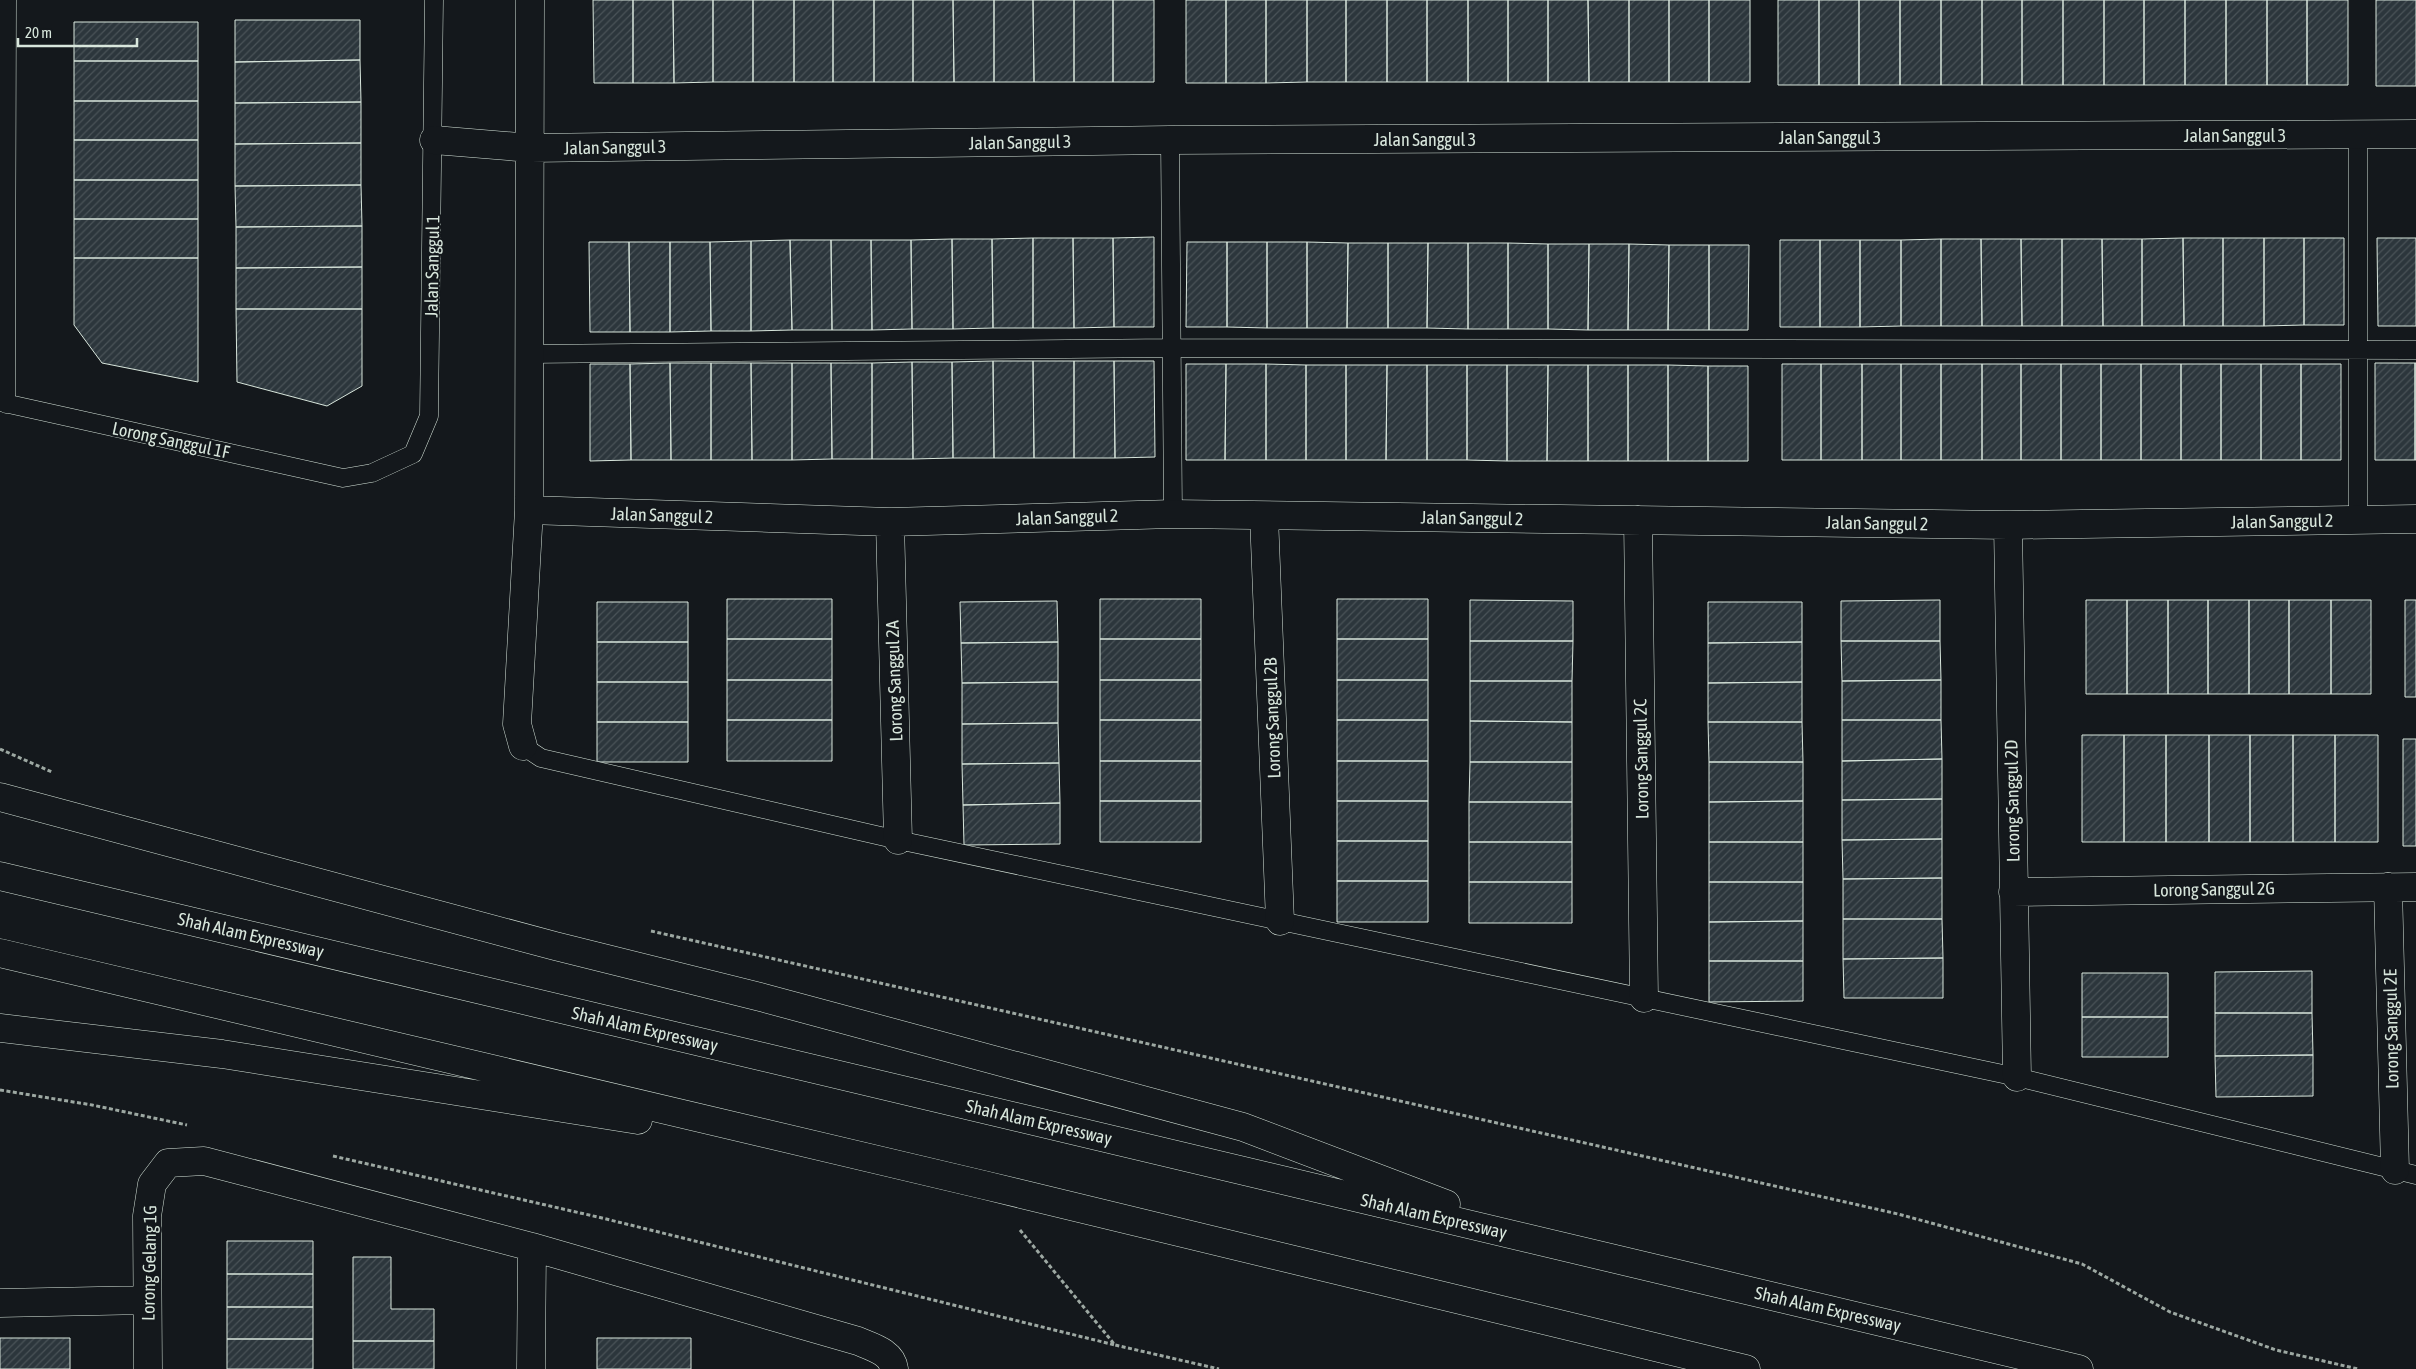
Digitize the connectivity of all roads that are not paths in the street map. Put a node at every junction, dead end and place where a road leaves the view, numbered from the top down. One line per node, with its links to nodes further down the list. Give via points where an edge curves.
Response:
1 (7, 0): 13 (lane)
2 (434, 0): 6 (lane, Jalan Sanggul 1)
3 (530, 0): 8 (main road)
4 (2416, 134): 5 (main road, Jalan Sanggul 3)
5 (2358, 135): 7 (main road, Jalan Sanggul 3); 10 (lane)
6 (434, 140): 8 (main road, Jalan Sanggul 3); 14 (lane, Jalan Sanggul 1, via 429,416 414,454 372,473)
7 (1170, 140): 8 (main road, Jalan Sanggul 3); 9 (lane)
8 (531, 148): 12 (main road)
9 (1172, 348): 10 (lane); 12 (lane); 16 (lane)
10 (2358, 350): 11 (lane); 20 (lane)
11 (2416, 350)
12 (529, 354): 15 (main road)
13 (3, 403): 14 (lane, Lorong Sanggul 1F)
14 (343, 478)
15 (529, 510): 21 (main road, Jalan Sanggul 2); 23 (main road, via 517,724)
16 (1173, 514): 17 (main road, Jalan Sanggul 2); 21 (main road, Jalan Sanggul 2)
17 (1264, 516): 19 (main road, Jalan Sanggul 2); 30 (main road, Lorong Sanggul 2B)
18 (2416, 519): 20 (main road, Jalan Sanggul 2)
19 (1638, 520): 22 (main road, Jalan Sanggul 2); 32 (main road, Lorong Sanggul 2C)
20 (2358, 520): 22 (main road, Jalan Sanggul 2)
21 (890, 522): 25 (main road, Lorong Sanggul 2A)
22 (2008, 525): 29 (main road, Lorong Sanggul 2D)
23 (523, 746): 25 (lane, via 541,758)
24 (0, 797): 37 (main road, via 1243,1127)
25 (898, 840): 30 (lane)
26 (0, 876): 37 (main road, Shah Alam Expressway)
27 (2388, 887): 28 (main road, Lorong Sanggul 2G); 29 (main road, Lorong Sanggul 2G); 36 (main road, Lorong Sanggul 2E)
28 (2416, 887)
29 (2013, 892): 34 (main road, Lorong Sanggul 2D)
30 (1280, 921): 32 (lane)
31 (0, 953): 35 (main road)
32 (1644, 998): 34 (lane)
33 (0, 1028): 35 (main road, via 222,1054 488,1098)
34 (2017, 1077): 36 (lane)
35 (825, 1148): 44 (main road)
36 (2405, 1173)
37 (1552, 1244): 45 (main road, Shah Alam Expressway)
38 (532, 1247): 39 (main road, Lorong Gelang 1G, via 204,1161 168,1163 152,1184 147,1216); 42 (main road); 43 (main road, via 858,1341 882,1351 894,1363)
39 (147, 1300): 40 (main road); 41 (main road, Lorong Gelang 1G)
40 (0, 1303)
41 (148, 1369)
42 (531, 1369)
43 (894, 1369)
44 (1746, 1369)
45 (2079, 1369)

